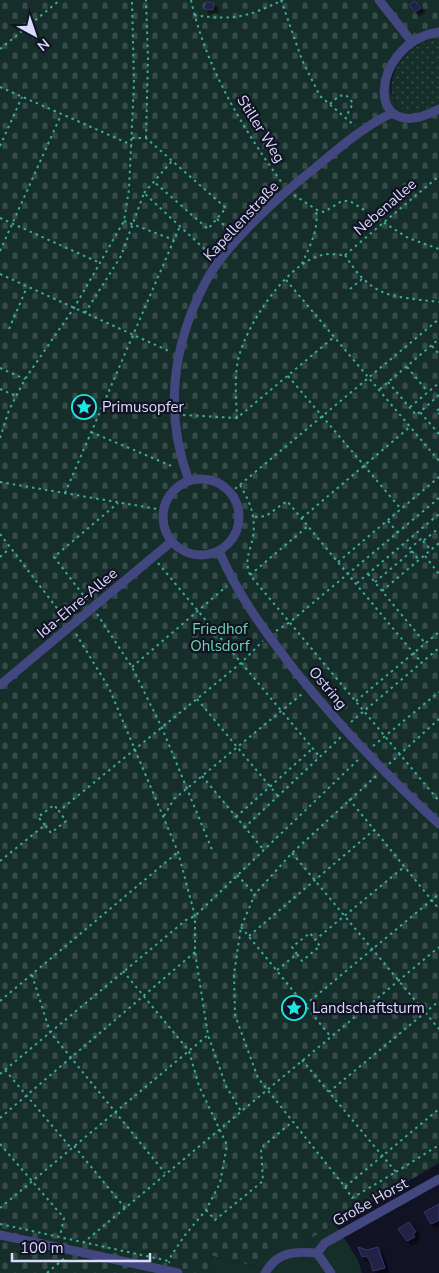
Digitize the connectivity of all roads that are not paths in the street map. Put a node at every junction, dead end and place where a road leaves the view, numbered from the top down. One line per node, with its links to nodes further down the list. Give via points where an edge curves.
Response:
1 (380, 0): 3 (street)
2 (439, 32): 3 (street)
3 (412, 42): 5 (street, via 398,56 383,88)
4 (439, 109): 5 (street, via 419,116)
5 (392, 113): 6 (street, Kapellenstraße, via 361,131 287,190 239,239 205,282 185,330 174,373 173,415)
6 (187, 476): 7 (street, via 172,492 163,510 164,527); 8 (street, via 212,480 230,493 237,505 236,531)
7 (172, 542): 8 (street, via 194,555); 9 (street, Ida-Ehre-Allee)
8 (219, 551): 10 (street, Ostring, via 232,581 268,636 309,688 382,771)
9 (0, 685)
10 (439, 824)
11 (439, 1178): 13 (street, Große Horst, via 326,1243)
12 (0, 1235): 14 (street)
13 (317, 1253): 15 (street, via 283,1253); 16 (street)
14 (178, 1273)
15 (265, 1273)
16 (331, 1273)

